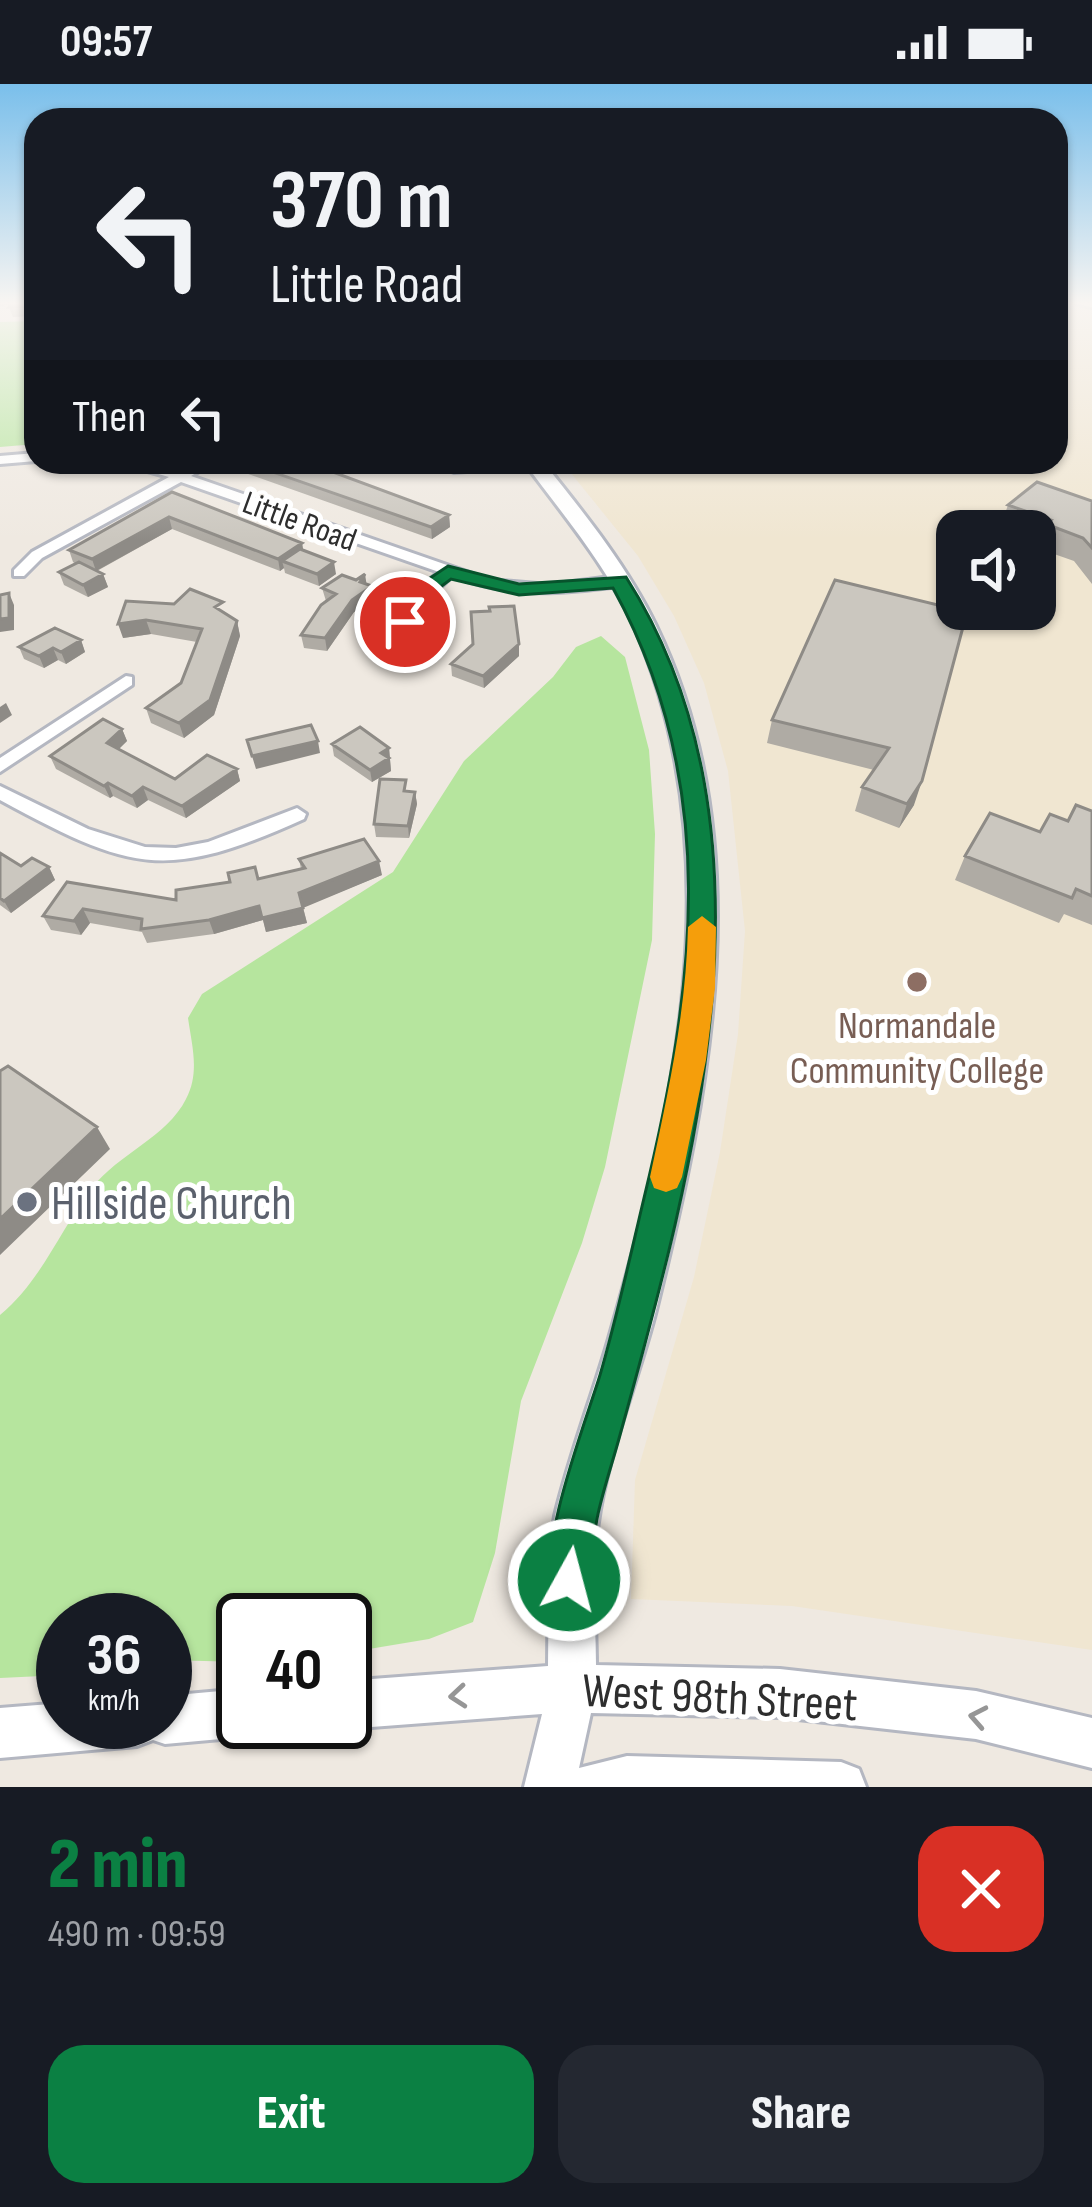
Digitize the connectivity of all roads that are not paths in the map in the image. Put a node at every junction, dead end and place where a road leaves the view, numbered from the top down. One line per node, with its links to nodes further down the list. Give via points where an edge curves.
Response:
1 (168, 474): 4 (street, Little Road)
2 (185, 474): 4 (street)
3 (542, 474): 7 (street)
4 (180, 477): 5 (street, Little Road); 6 (street, via 37,555)
5 (448, 572): 7 (street, Little Road, via 519,590); 8 (street, via 419,594)
6 (19, 573)
7 (620, 581): 13 (street, via 687,742 701,868 701,988 688,1082 629,1339 577,1516)
8 (401, 640)
9 (126, 681): 10 (street)
10 (0, 766)
11 (0, 792): 12 (street, via 96,844 153,856 219,849)
12 (298, 814)
13 (571, 1688): 14 (street, West 98th Street, one-way to 14); 17 (street, West 98th Street, one-way to 13, via 976,1715 780,1693); 18 (street)
14 (372, 1703)
15 (36, 1730): 16 (street)
16 (0, 1733)
17 (1092, 1743)
18 (549, 1787)
19 (594, 1787): 20 (street, West 98th Street)
20 (841, 1787)

